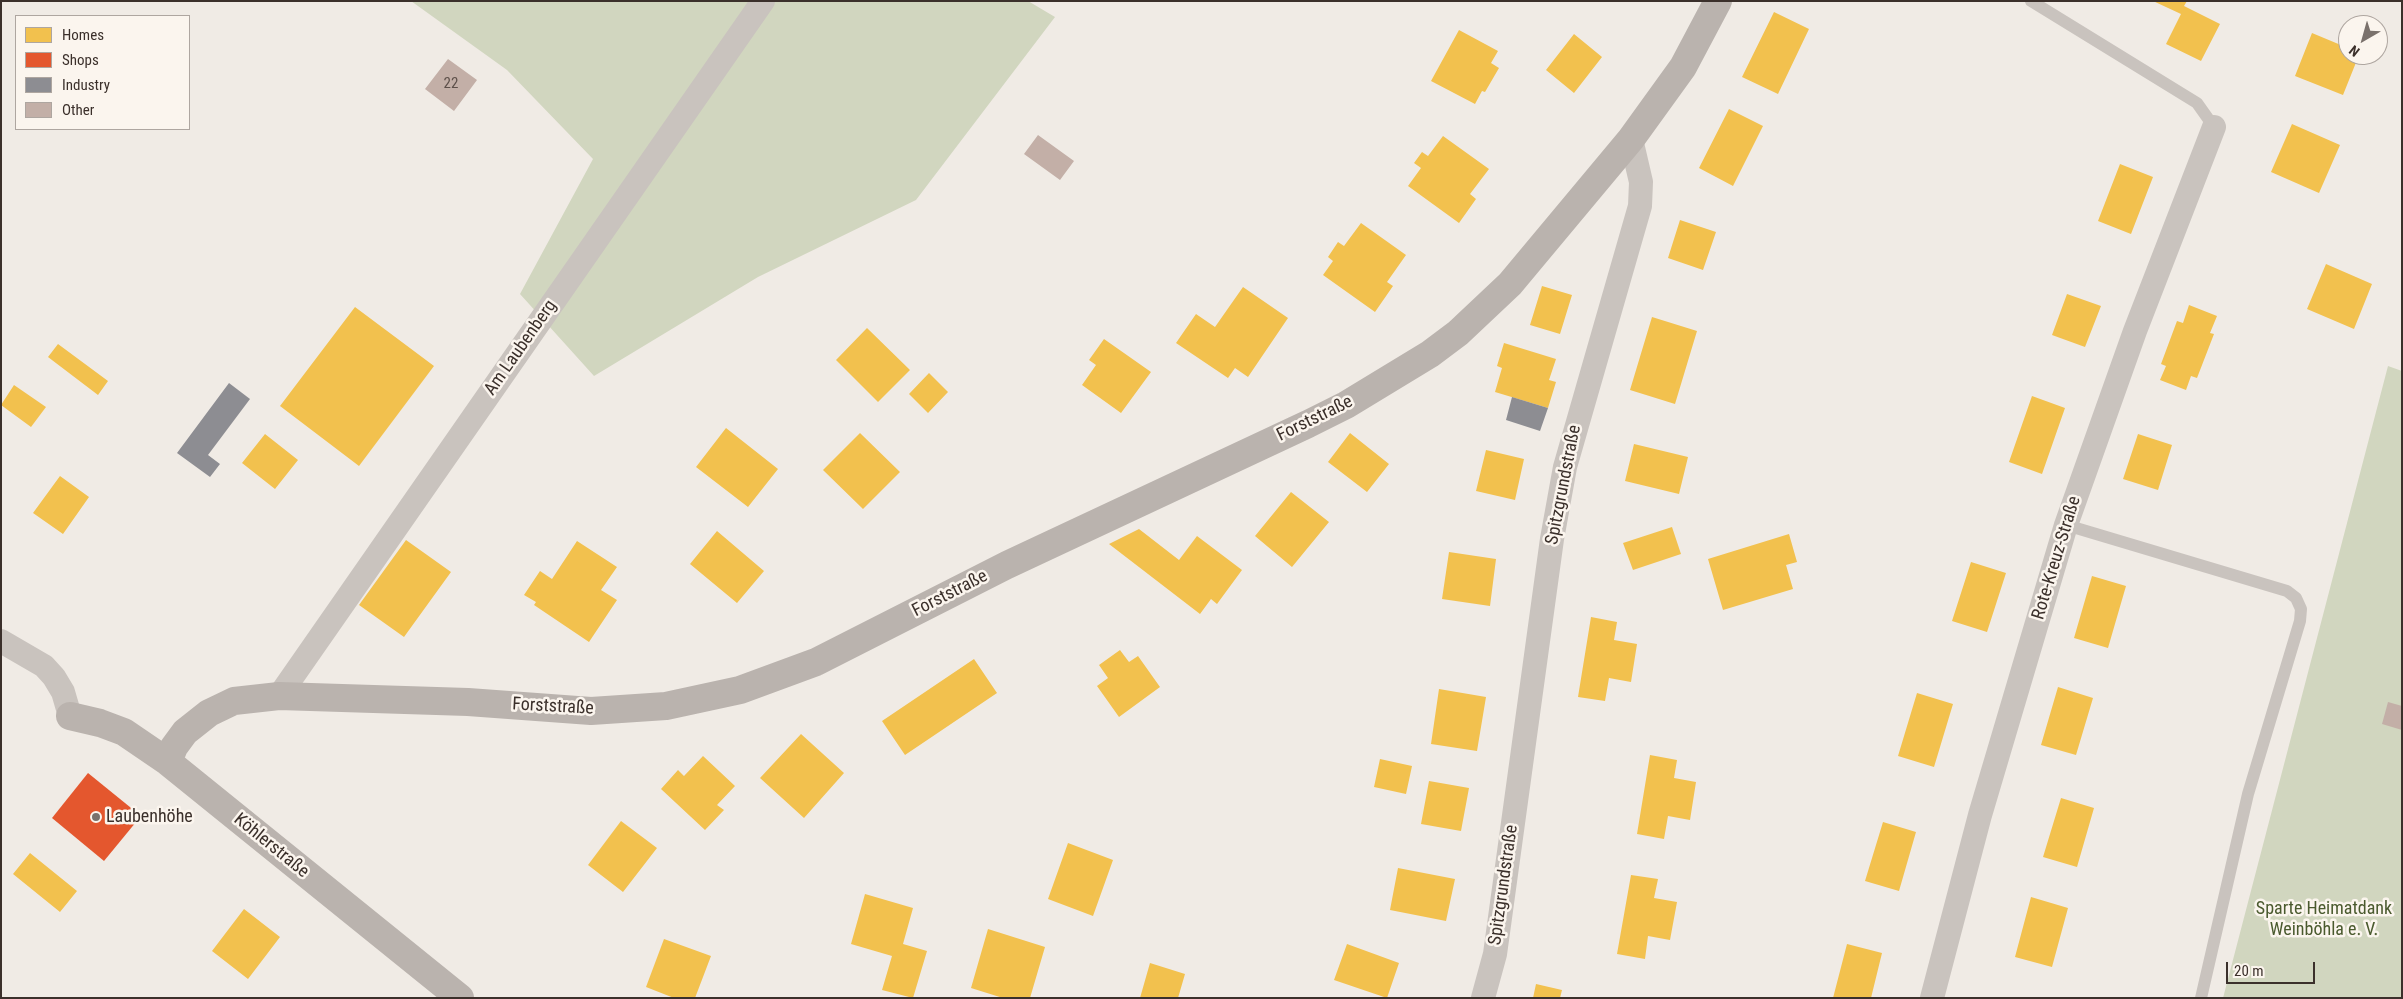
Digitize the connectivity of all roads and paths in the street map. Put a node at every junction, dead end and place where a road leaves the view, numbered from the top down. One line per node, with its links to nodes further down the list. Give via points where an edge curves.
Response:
1 (763, 1): 8 (street, Am Laubenberg)
2 (1718, 1): 5 (street, via 1683,67)
3 (2031, 1): 4 (lane, via 2197,102)
4 (2214, 127): 6 (street, Rote-Kreuz-Straße, via 2135,331)
5 (1632, 139): 8 (street, Forststraße, via 1510,284 1430,354 1375,389 782,676 740,690 666,706 590,711 468,702); 12 (street, Spitzgrundstraße, via 1641,182 1640,206 1565,467 1552,539 1495,954)
6 (2066, 524): 13 (street, Rote-Kreuz-Straße, via 1980,815); 14 (lane, via 2287,591 2296,598 2301,609 2248,794)
7 (1, 641): 9 (street, via 44,666 62,692)
8 (278, 696): 10 (street, Forststraße, via 234,701 209,713 185,732)
9 (70, 716): 10 (street, Köhlerstraße, via 124,732)
10 (168, 762): 11 (street, Köhlerstraße)
11 (460, 998)
12 (1484, 998)
13 (1932, 998)
14 (2201, 998)

